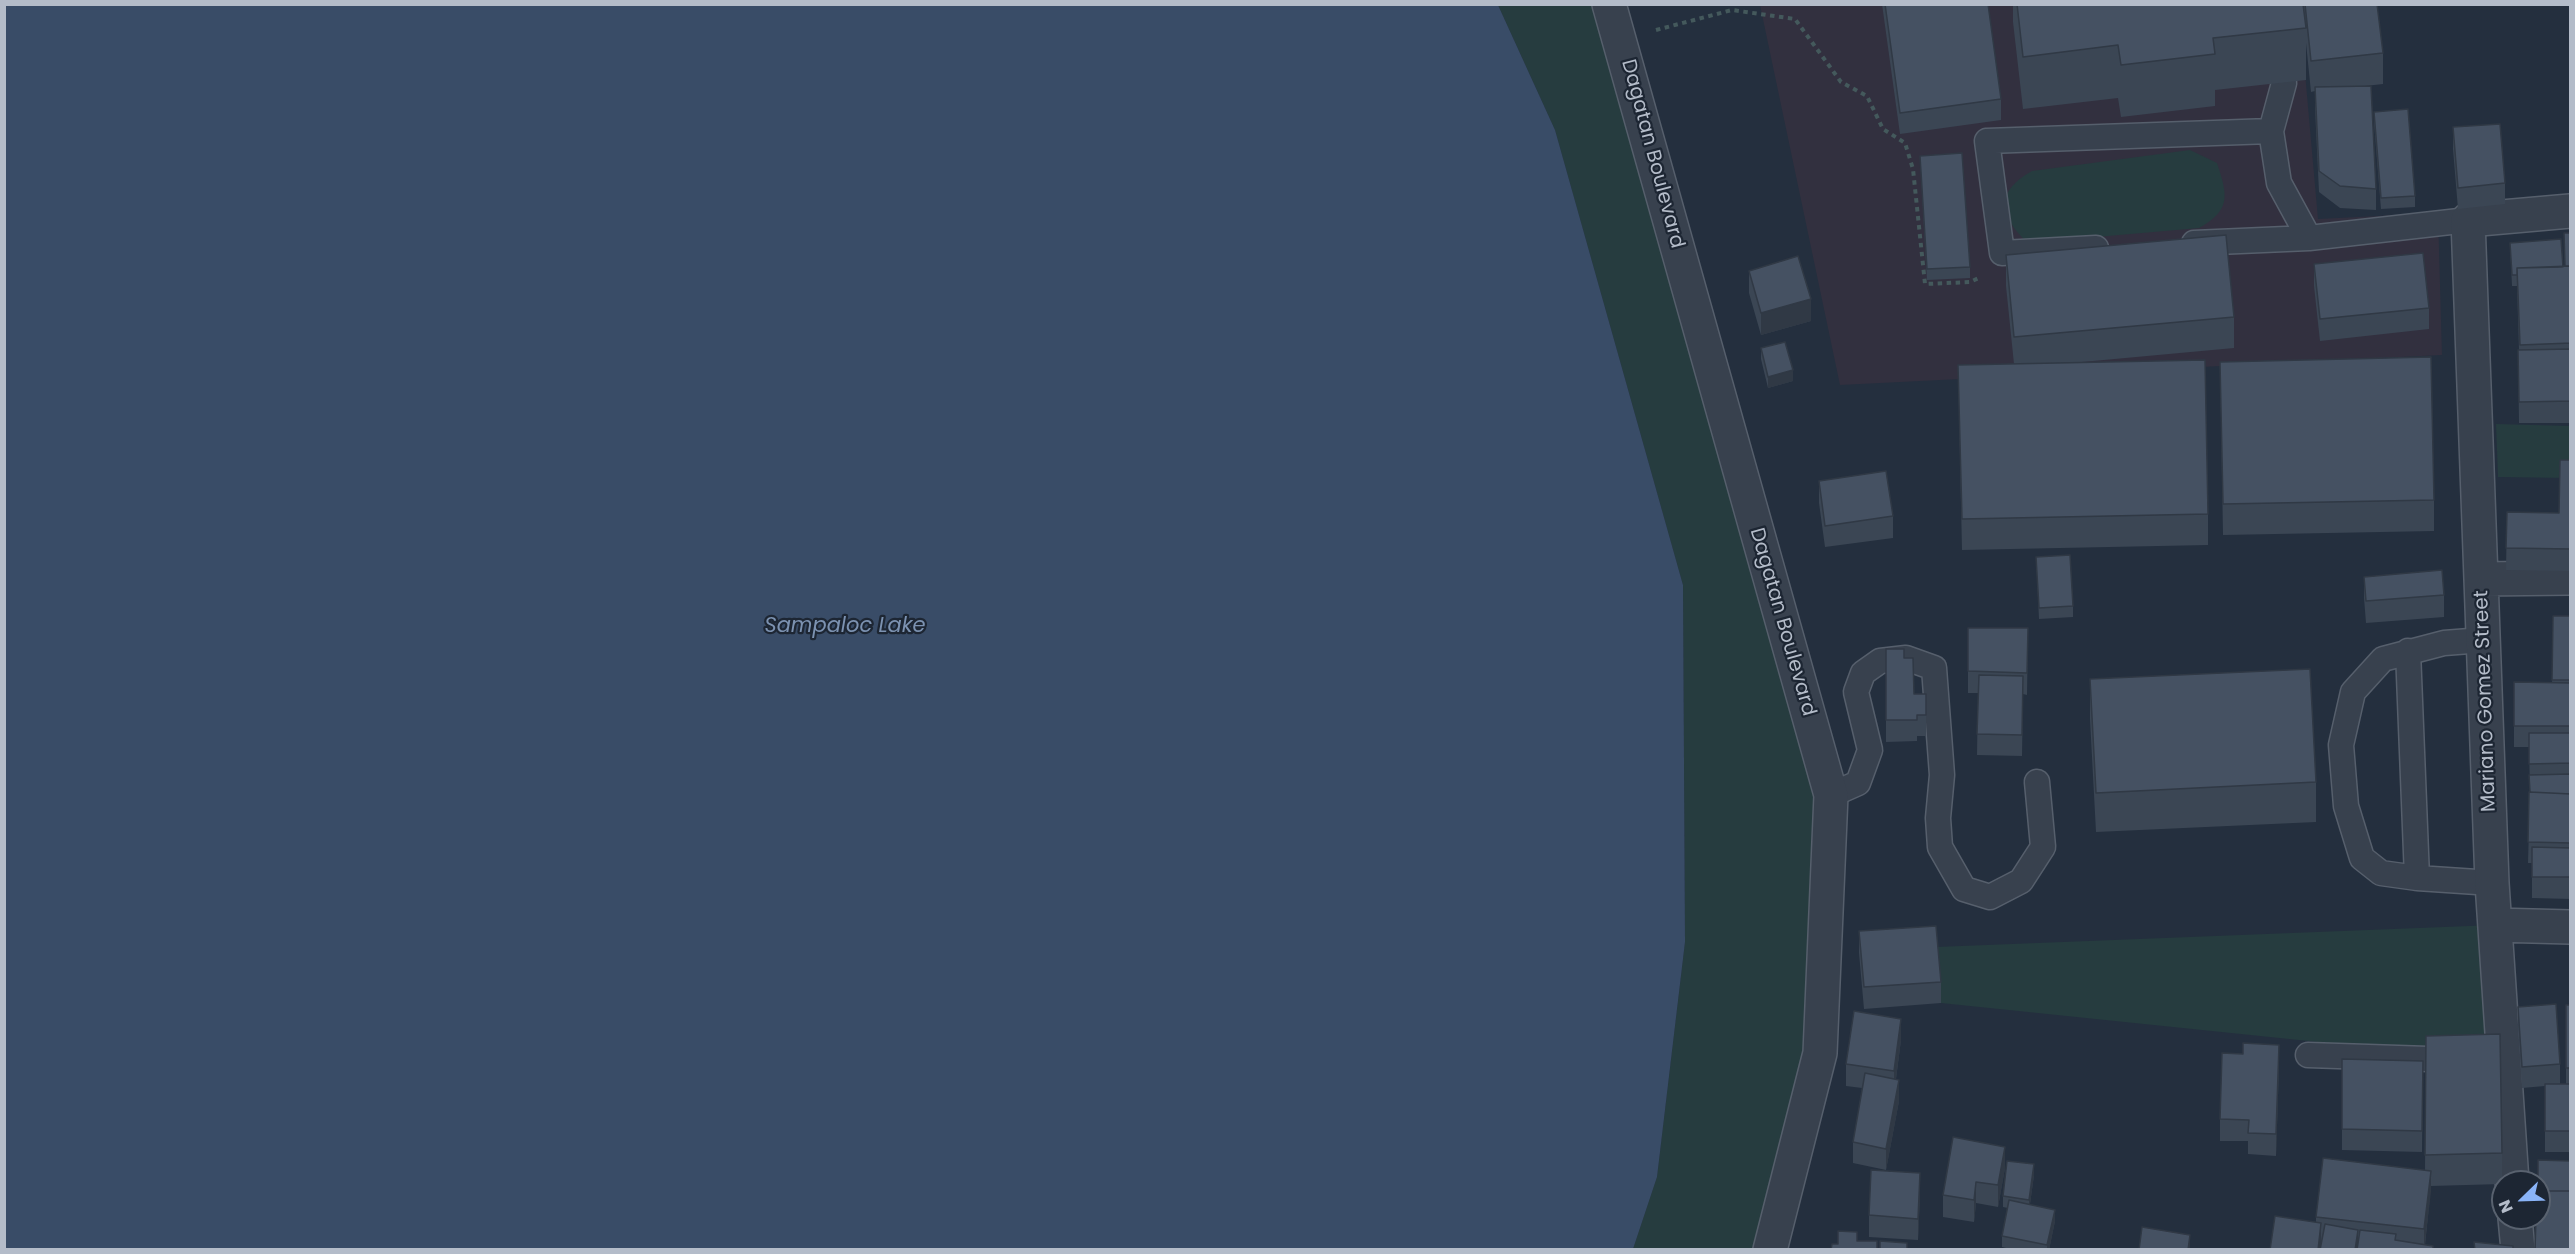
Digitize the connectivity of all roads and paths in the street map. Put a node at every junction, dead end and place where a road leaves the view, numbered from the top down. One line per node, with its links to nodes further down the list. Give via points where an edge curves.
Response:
1 (1609, 4): 2 (street, Dagatan Boulevard)
2 (1620, 39): 10 (path, via 1732,10 1795,19 1841,81 1867,96 1883,129 1905,143 1913,169 1925,284 1970,282 1991,273); 16 (street, Dagatan Boulevard)
3 (2284, 83): 4 (lane)
4 (2271, 131): 7 (lane, via 2279,183); 10 (lane, via 1987,141)
5 (2571, 211): 6 (street)
6 (2468, 220): 7 (lane); 12 (street, Mariano Gomez Street)
7 (2309, 238): 8 (lane)
8 (2167, 244)
9 (2120, 247): 10 (lane)
10 (2002, 252)
11 (2571, 578): 12 (street)
12 (2481, 579): 13 (street, Mariano Gomez Street)
13 (2484, 640): 14 (lane); 18 (street, Mariano Gomez Street)
14 (2408, 651): 17 (lane); 17 (lane, via 2383,659 2353,693 2342,745 2346,806 2362,858 2381,873)
15 (2037, 782): 16 (lane, via 2043,848 2021,881 1990,897 1964,889 1940,847 1942,775 1934,668 1906,658 1880,661 1863,673 1856,692 1870,750 1858,783)
16 (1831, 795): 25 (street, Dagatan Boulevard, via 1820,1053)
17 (2417, 878): 18 (lane)
18 (2492, 882): 19 (street, Mariano Gomez Street)
19 (2495, 925): 20 (street); 22 (street, Mariano Gomez Street)
20 (2571, 927)
21 (2308, 1055): 22 (lane)
22 (2502, 1061): 23 (street, Mariano Gomez Street)
23 (2511, 1170)
24 (2516, 1230): 26 (street)
25 (1770, 1250)
26 (2518, 1250)

